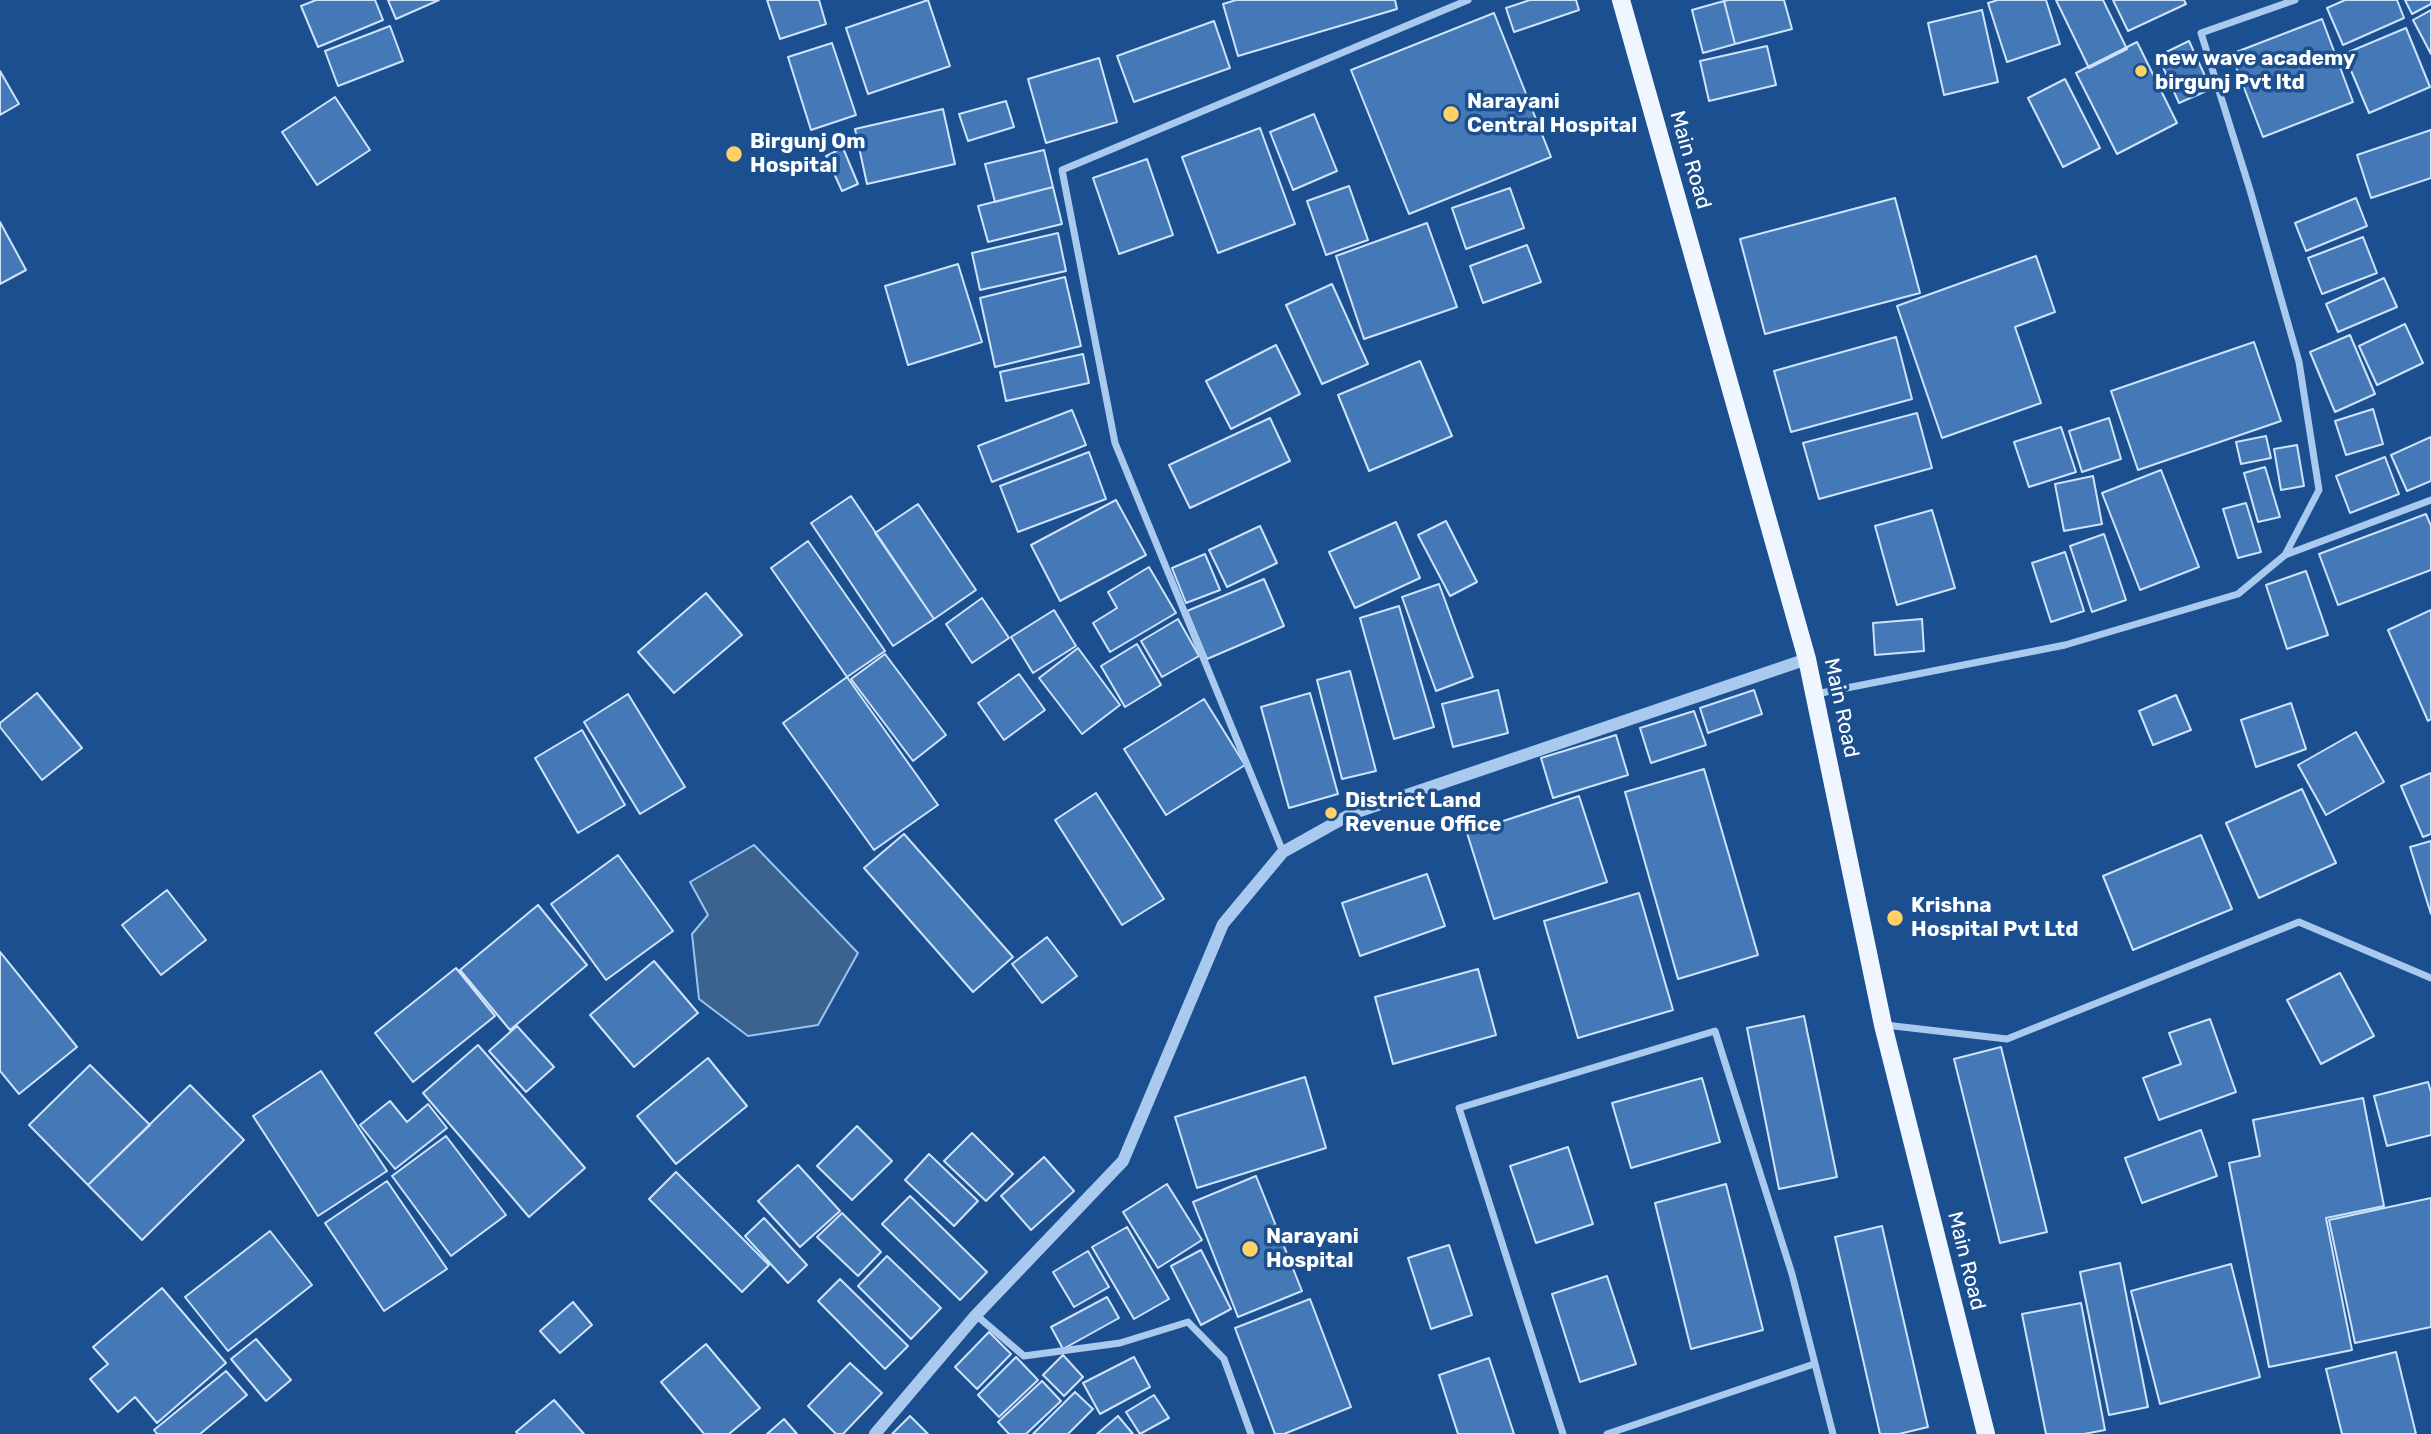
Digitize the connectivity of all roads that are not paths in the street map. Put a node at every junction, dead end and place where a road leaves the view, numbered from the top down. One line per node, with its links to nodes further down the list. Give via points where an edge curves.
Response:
1 (1468, 0): 8 (street, via 1062,170 1115,443)
2 (1621, 0): 6 (main road, Main Road)
3 (2295, 0): 5 (street, via 2201,33 2301,375 2319,490)
4 (2431, 500): 5 (street)
5 (2285, 555): 7 (street, via 2238,594 2065,645)
6 (1807, 659): 7 (main road, Main Road); 8 (street, via 1351,814)
7 (1815, 694): 10 (main road, Main Road)
8 (1283, 852): 11 (street, via 1223,924 1123,1161)
9 (2431, 978): 10 (street, via 2300,922 2007,1039)
10 (1883, 1025): 18 (main road, Main Road)
11 (976, 1315): 13 (street); 14 (street, via 1024,1356 1120,1343 1188,1322 1224,1359)
12 (1814, 1364): 15 (street, via 1792,1274 1716,1031 1459,1108); 16 (street); 17 (street)
13 (875, 1434)
14 (1251, 1434)
15 (1563, 1434)
16 (1607, 1434)
17 (1833, 1434)
18 (1986, 1434)

